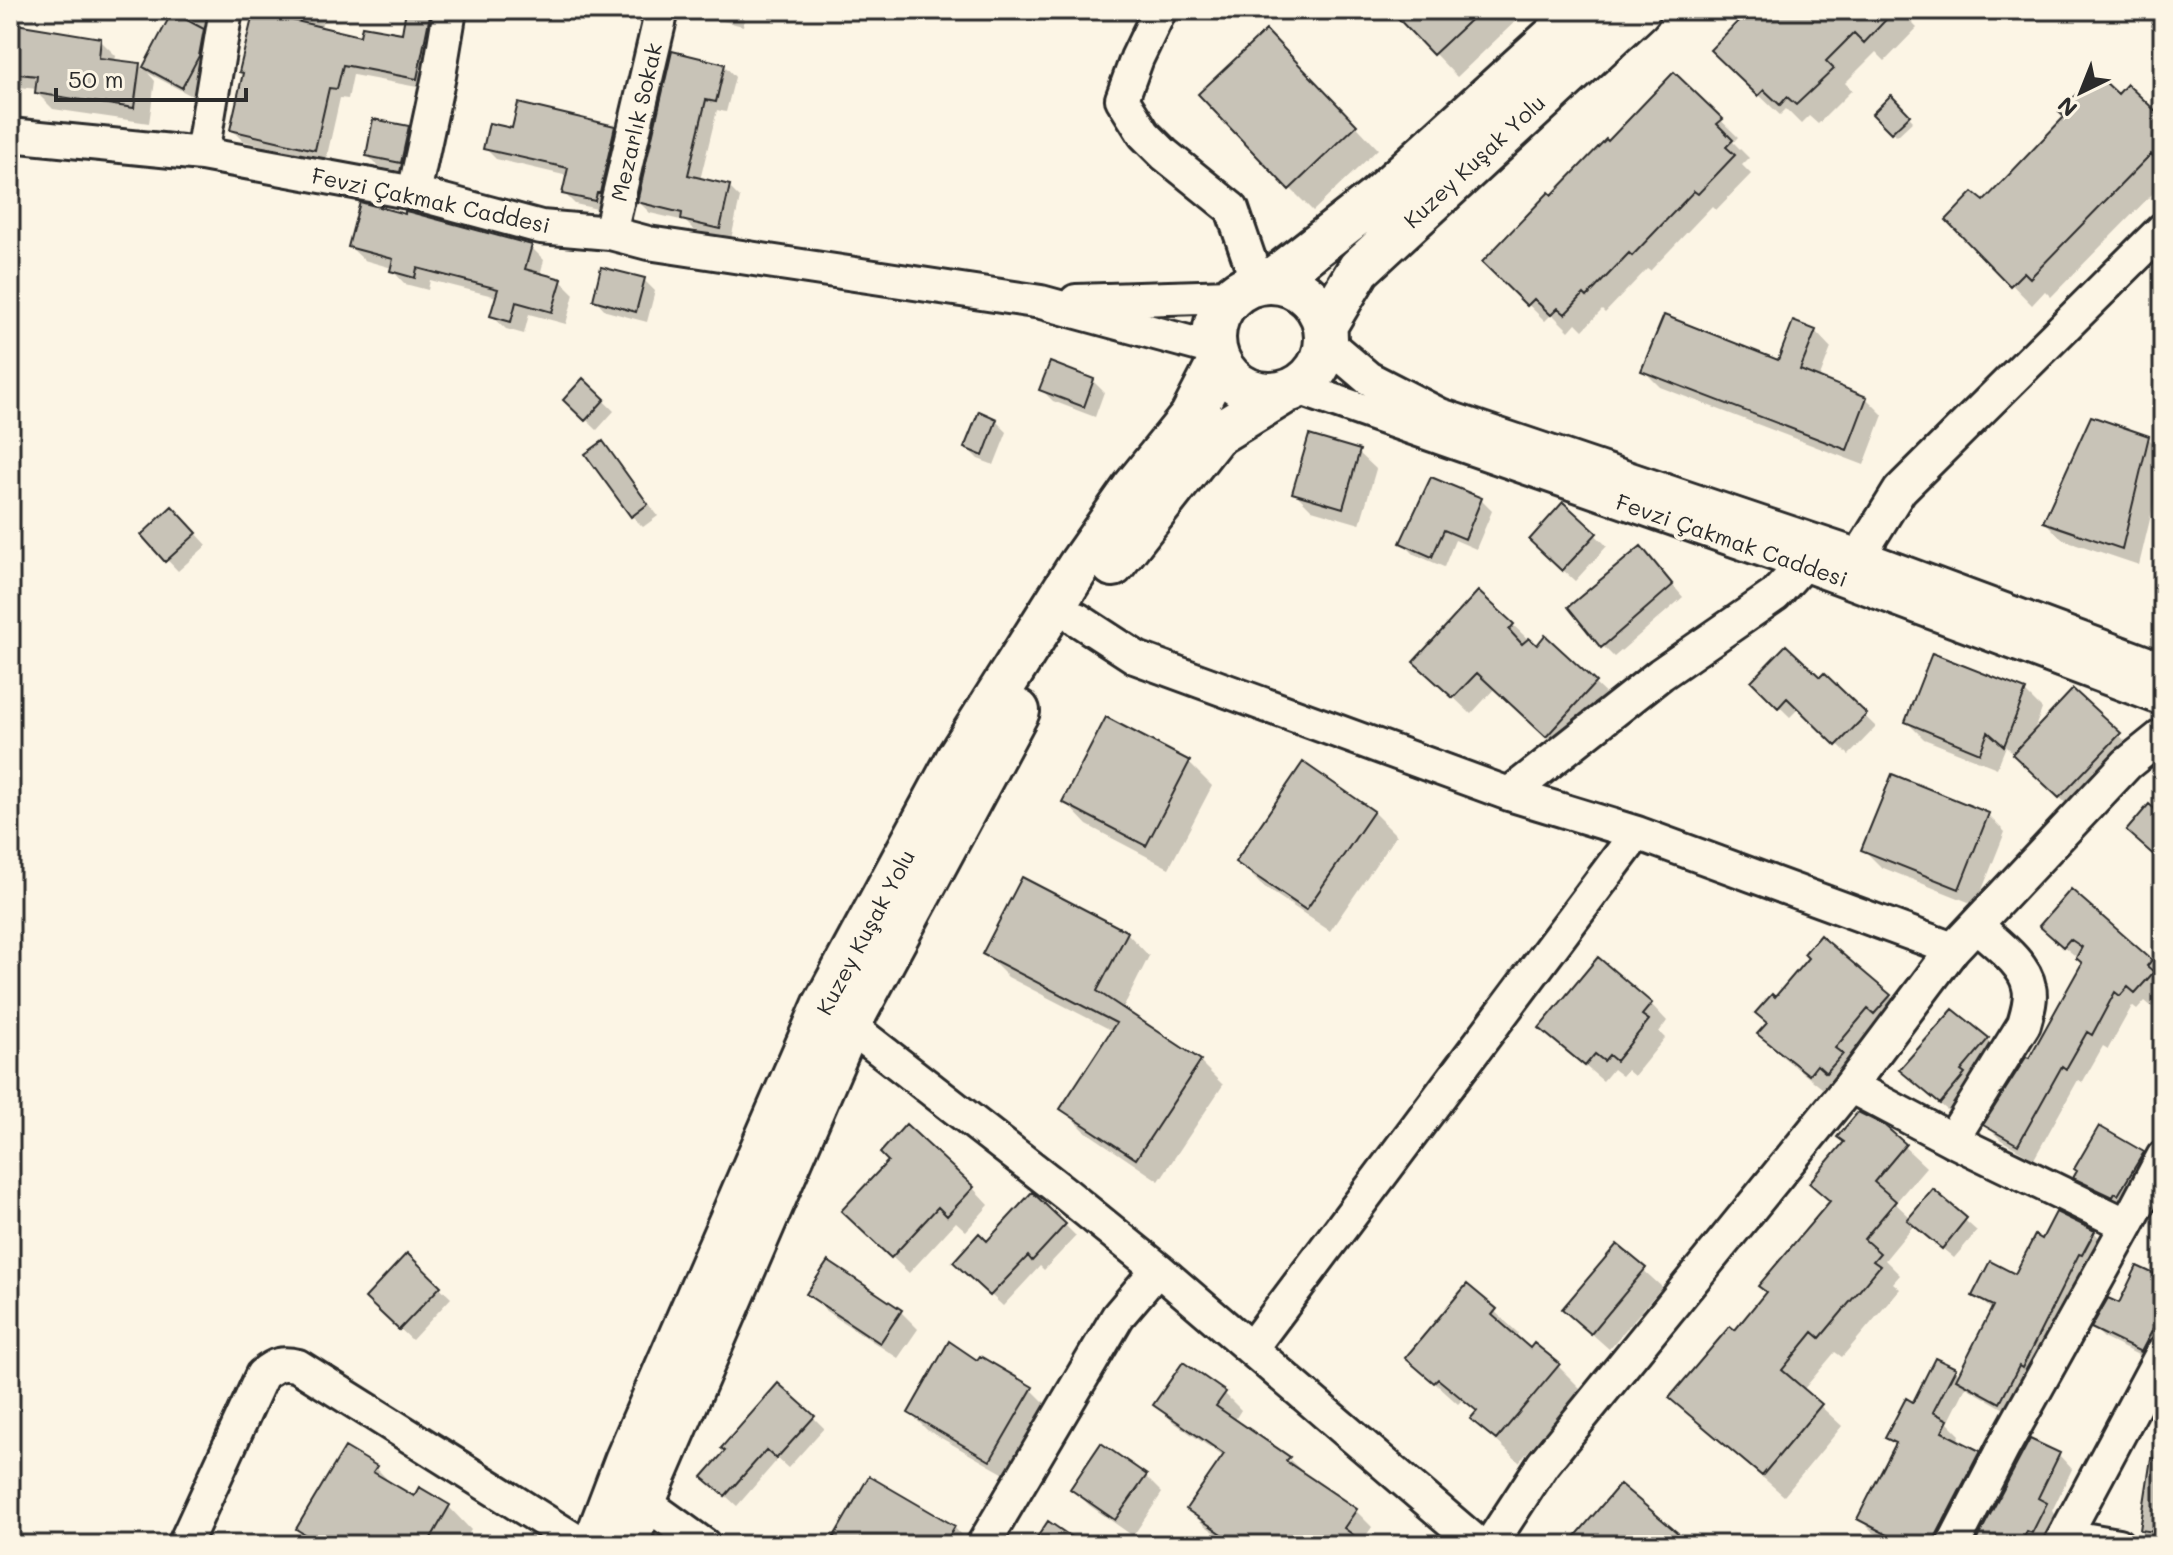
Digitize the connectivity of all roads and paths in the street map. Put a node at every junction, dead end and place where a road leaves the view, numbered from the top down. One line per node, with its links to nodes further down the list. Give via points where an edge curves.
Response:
1 (226, 10): 8 (street)
2 (450, 10): 9 (street)
3 (662, 10): 11 (street, Mezarlık Sokak)
4 (1160, 10): 12 (street, via 1122,99 1144,134 1232,209)
5 (1583, 10): 12 (main road, Kuzey Kuşak Yolu, via 1375,200)
6 (1639, 10): 14 (main road, Kuzey Kuşak Yolu, via 1359,269)
7 (10, 135): 8 (street, Fevzi Çakmak Caddesi)
8 (202, 154): 9 (street, Fevzi Çakmak Caddesi)
9 (414, 193): 11 (street, Fevzi Çakmak Caddesi, via 541,227)
10 (2163, 229): 17 (street, via 1900,490)
11 (610, 233): 13 (street, Fevzi Çakmak Caddesi)
12 (1253, 287): 13 (street); 14 (main road, via 1295,287 1315,303); 15 (main road, via 1215,320)
13 (1041, 302): 15 (street)
14 (1326, 334): 16 (main road, via 1322,360 1312,376); 17 (street, via 1368,378 1422,408)
15 (1216, 356): 16 (main road, via 1230,379 1245,389 1263,395); 27 (main road, Kuzey Kuşak Yolu, via 1191,417 1079,566 959,756)
16 (1290, 391): 18 (street, Fevzi Çakmak Caddesi); 19 (main road, Kuzey Kuşak Yolu, via 1215,435 1101,580)
17 (1859, 556): 20 (street)
18 (1803, 564): 21 (street, Fevzi Çakmak Caddesi); 23 (street, via 1775,595 1661,674)
19 (1077, 619): 23 (street, via 1137,658); 27 (main road, Kuzey Kuşak Yolu)
20 (2163, 669)
21 (2163, 699)
22 (2163, 735): 25 (street, via 2127,764)
23 (1509, 794): 24 (street)
24 (1637, 833): 26 (street); 33 (street)
25 (1976, 925): 26 (street); 29 (street, via 2017,965 2029,985 2029,1007 2024,1024)
26 (1953, 949): 28 (street)
27 (836, 1016): 32 (street); 35 (main road, Kuzey Kuşak Yolu); 39 (main road, Kuzey Kuşak Yolu, via 626,1461)
28 (1850, 1086): 29 (street); 44 (street, via 1543,1464)
29 (1952, 1140): 31 (street)
30 (2163, 1157): 31 (street)
31 (2127, 1225): 45 (street)
32 (1158, 1269): 33 (street); 42 (street, via 1118,1316)
33 (1252, 1347): 43 (street)
34 (2163, 1352): 36 (street)
35 (643, 1501): 40 (main road, Kuzey Kuşak Yolu); 41 (street)
36 (2062, 1540): 46 (street)
37 (184, 1545): 38 (street, via 262,1375 274,1364 285,1363 298,1366)
38 (583, 1545)
39 (594, 1545)
40 (625, 1545)
41 (704, 1545)
42 (983, 1545)
43 (1479, 1545)
44 (1490, 1545)
45 (1953, 1545)
46 (2118, 1545)

